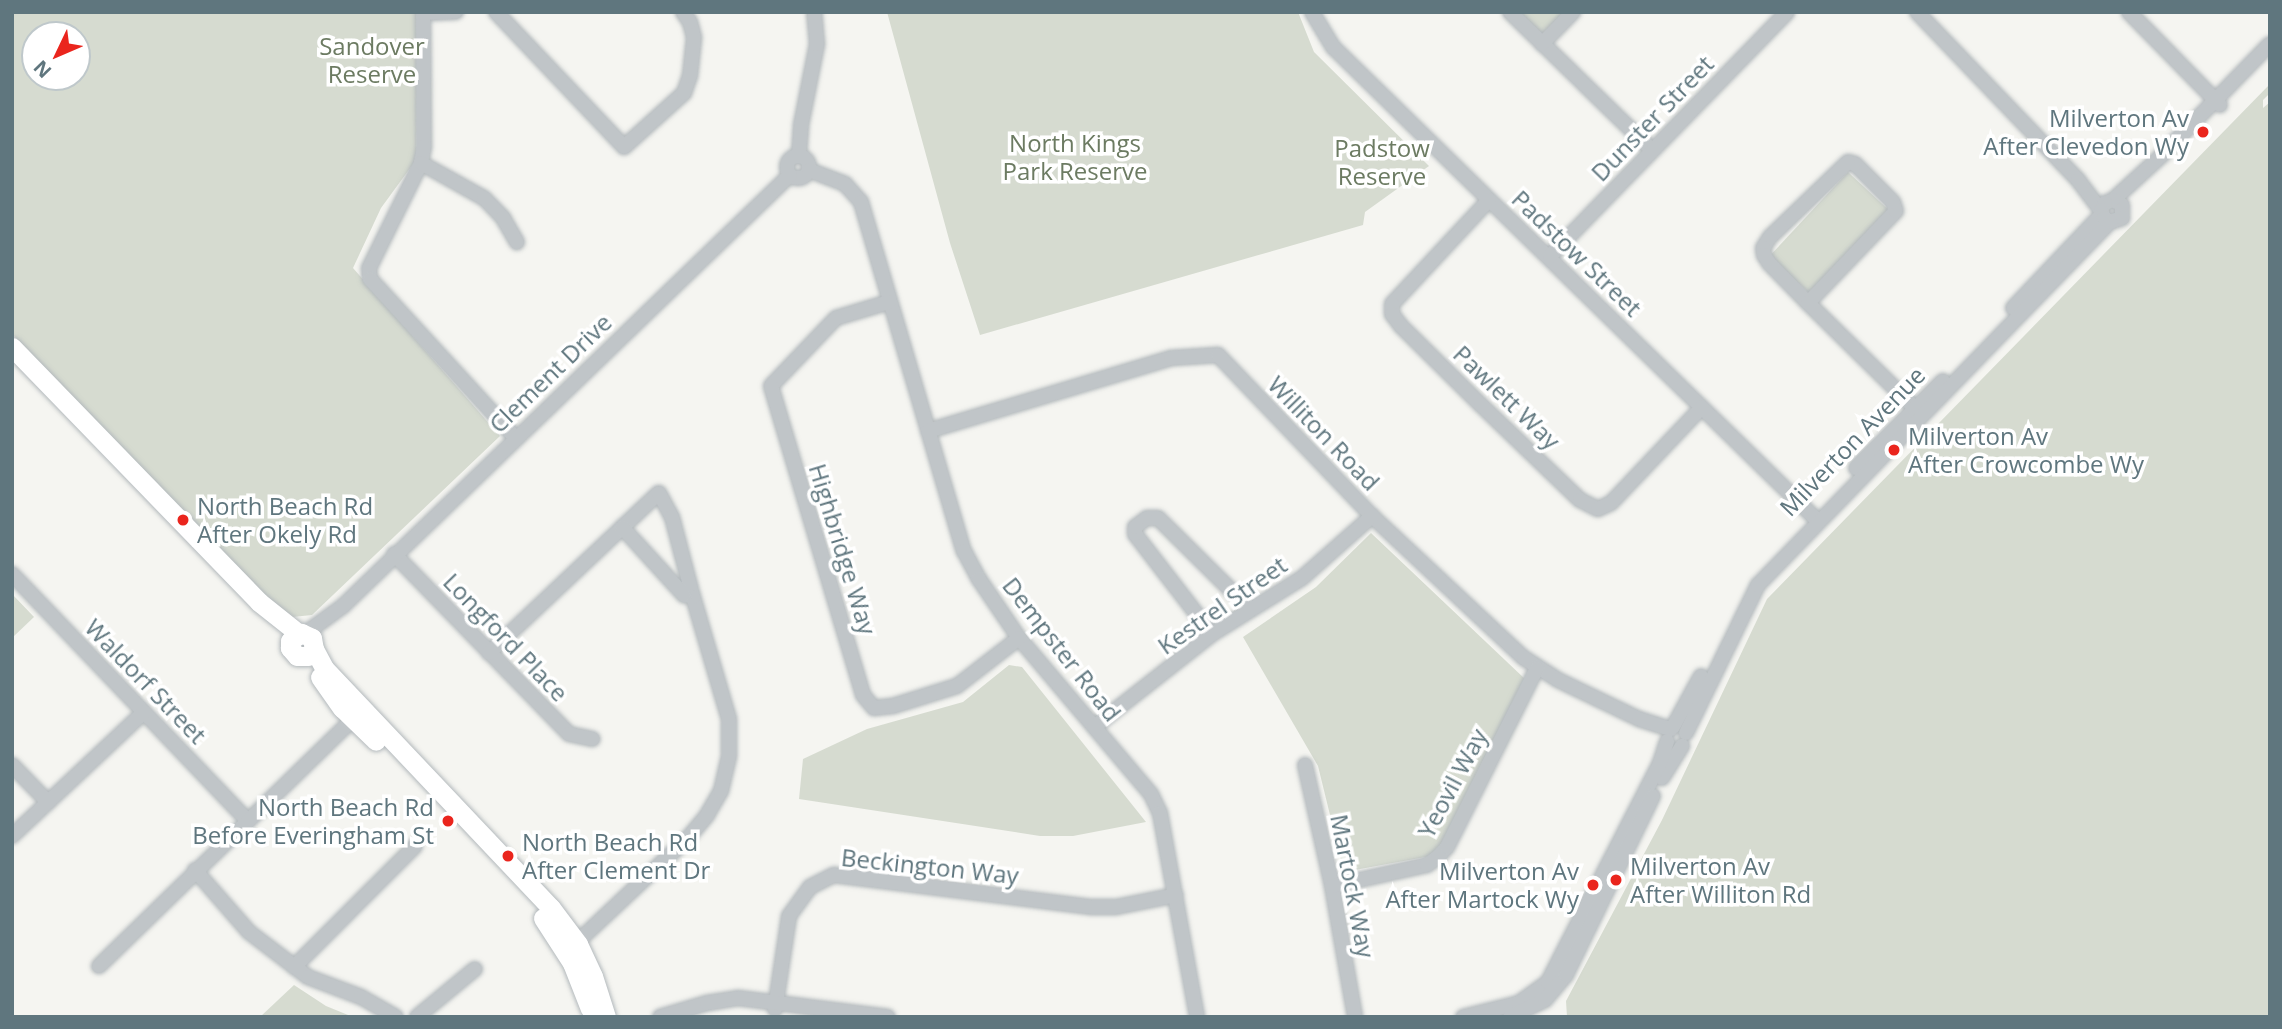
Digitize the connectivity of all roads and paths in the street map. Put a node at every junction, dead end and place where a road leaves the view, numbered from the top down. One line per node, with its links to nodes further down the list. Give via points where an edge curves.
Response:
1 (456, 12): 11 (street)
2 (496, 12): 3 (street, via 624,147 684,93 694,37)
3 (682, 12)
4 (814, 12): 17 (street, Clement Drive, via 817,44 800,125)
5 (1312, 12): 21 (street, Padstow Street, via 1333,47)
6 (1510, 12): 12 (street)
7 (1573, 12): 12 (street)
8 (1787, 12): 16 (street, Dunster Street)
9 (1917, 12): 22 (street)
10 (2129, 12): 15 (street)
11 (423, 13): 18 (street)
12 (1542, 44): 16 (street)
13 (2270, 44): 15 (street, Milverton Avenue)
14 (2270, 55): 15 (street, Milverton Avenue)
15 (2218, 104): 22 (street, Milverton Avenue)
16 (1652, 150): 24 (street, Dunster Street)
17 (799, 155): 19 (street, via 808,162); 20 (street, Clement Drive, via 787,162)
18 (421, 163): 23 (street, via 484,198); 32 (street, via 369,268 370,279)
19 (809, 170): 20 (street, Clement Drive, via 803,177); 25 (street, Dempster Road, via 845,184 861,202)
20 (790, 175): 32 (street, Clement Drive)
21 (1489, 200): 24 (street, Padstow Street); 29 (street, Pawlett Way, via 1392,304 1392,314 1401,326 1481,405 1580,500 1598,509 1611,503)
22 (2110, 210): 30 (street, Milverton Avenue)
23 (517, 242)
24 (1550, 256): 29 (street, Padstow Street)
25 (889, 302): 31 (street, Dempster Road); 41 (street, Highbridge Way, via 836,318 771,386 863,695 874,708 893,706 957,685)
26 (1808, 303): 26 (street, via 1769,263 1763,248 1848,162 1855,164 1893,202 1896,211); 30 (street)
27 (12, 347): 42 (main road)
28 (12, 362): 42 (main road, via 236,594)
29 (1702, 407): 34 (street, Padstow Street)
30 (1918, 412): 34 (street, Milverton Avenue)
31 (928, 431): 33 (street, Williton Road, via 1171,358 1218,355); 41 (street, Dempster Road, via 964,551)
32 (515, 438): 36 (street, Clement Drive)
33 (1372, 516): 39 (street, Kestrel Street, via 1302,578); 44 (street, Williton Road)
34 (1815, 518): 48 (street, Milverton Avenue, via 1753,592)
35 (622, 527): 38 (street, via 684,595); 38 (street, via 659,494 672,517); 43 (street)
36 (394, 554): 42 (street, Clement Drive); 43 (street, Longford Place)
37 (12, 574): 45 (street, Waldorf Street)
38 (693, 597): 59 (street, via 729,719 729,756 721,791 688,838)
39 (1250, 609): 40 (street, Kestrel Street); 40 (street, via 1158,518 1147,518 1135,527 1135,534)
40 (1212, 634): 47 (street, Kestrel Street)
41 (1019, 638): 47 (street, Dempster Road)
42 (304, 644): 46 (main road)
43 (489, 653): 49 (street, Longford Place, via 569,734)
44 (1537, 668): 48 (street, Williton Road); 57 (street, Yeovil Way, via 1438,857 1427,864)
45 (144, 712): 52 (street); 53 (street, Waldorf Street)
46 (358, 714): 53 (street); 59 (main road, via 536,890)
47 (1094, 727): 58 (street, Dempster Road, via 1151,794 1160,813)
48 (1674, 736): 64 (street, Milverton Avenue, via 1558,967 1536,993); 76 (street, Milverton Avenue, via 1667,767 1566,975 1545,1000)
49 (592, 739)
50 (12, 765): 52 (street)
51 (1305, 765): 57 (street, Martock Way)
52 (48, 802): 54 (street)
53 (247, 820): 56 (street)
54 (12, 836)
55 (415, 846): 61 (street)
56 (195, 870): 60 (street); 61 (street, via 249,932)
57 (1332, 886): 74 (street, Martock Way)
58 (1176, 895): 63 (street, Beckington Way, via 1116,907 1092,906 834,875 810,887 789,916); 73 (street, Dempster Road)
59 (571, 948): 67 (main road); 68 (main road, via 593,976)
60 (99, 966)
61 (295, 967): 65 (street)
62 (475, 970): 66 (street)
63 (775, 1005): 69 (street, via 730,999); 70 (street, via 734,1007); 71 (street); 72 (street)
64 (1497, 1014): 75 (street, Milverton Avenue)
65 (396, 1017)
66 (417, 1017)
67 (592, 1017)
68 (606, 1017)
69 (660, 1017)
70 (694, 1017)
71 (834, 1017)
72 (888, 1017)
73 (1197, 1017)
74 (1355, 1017)
75 (1463, 1017)
76 (1510, 1017)

